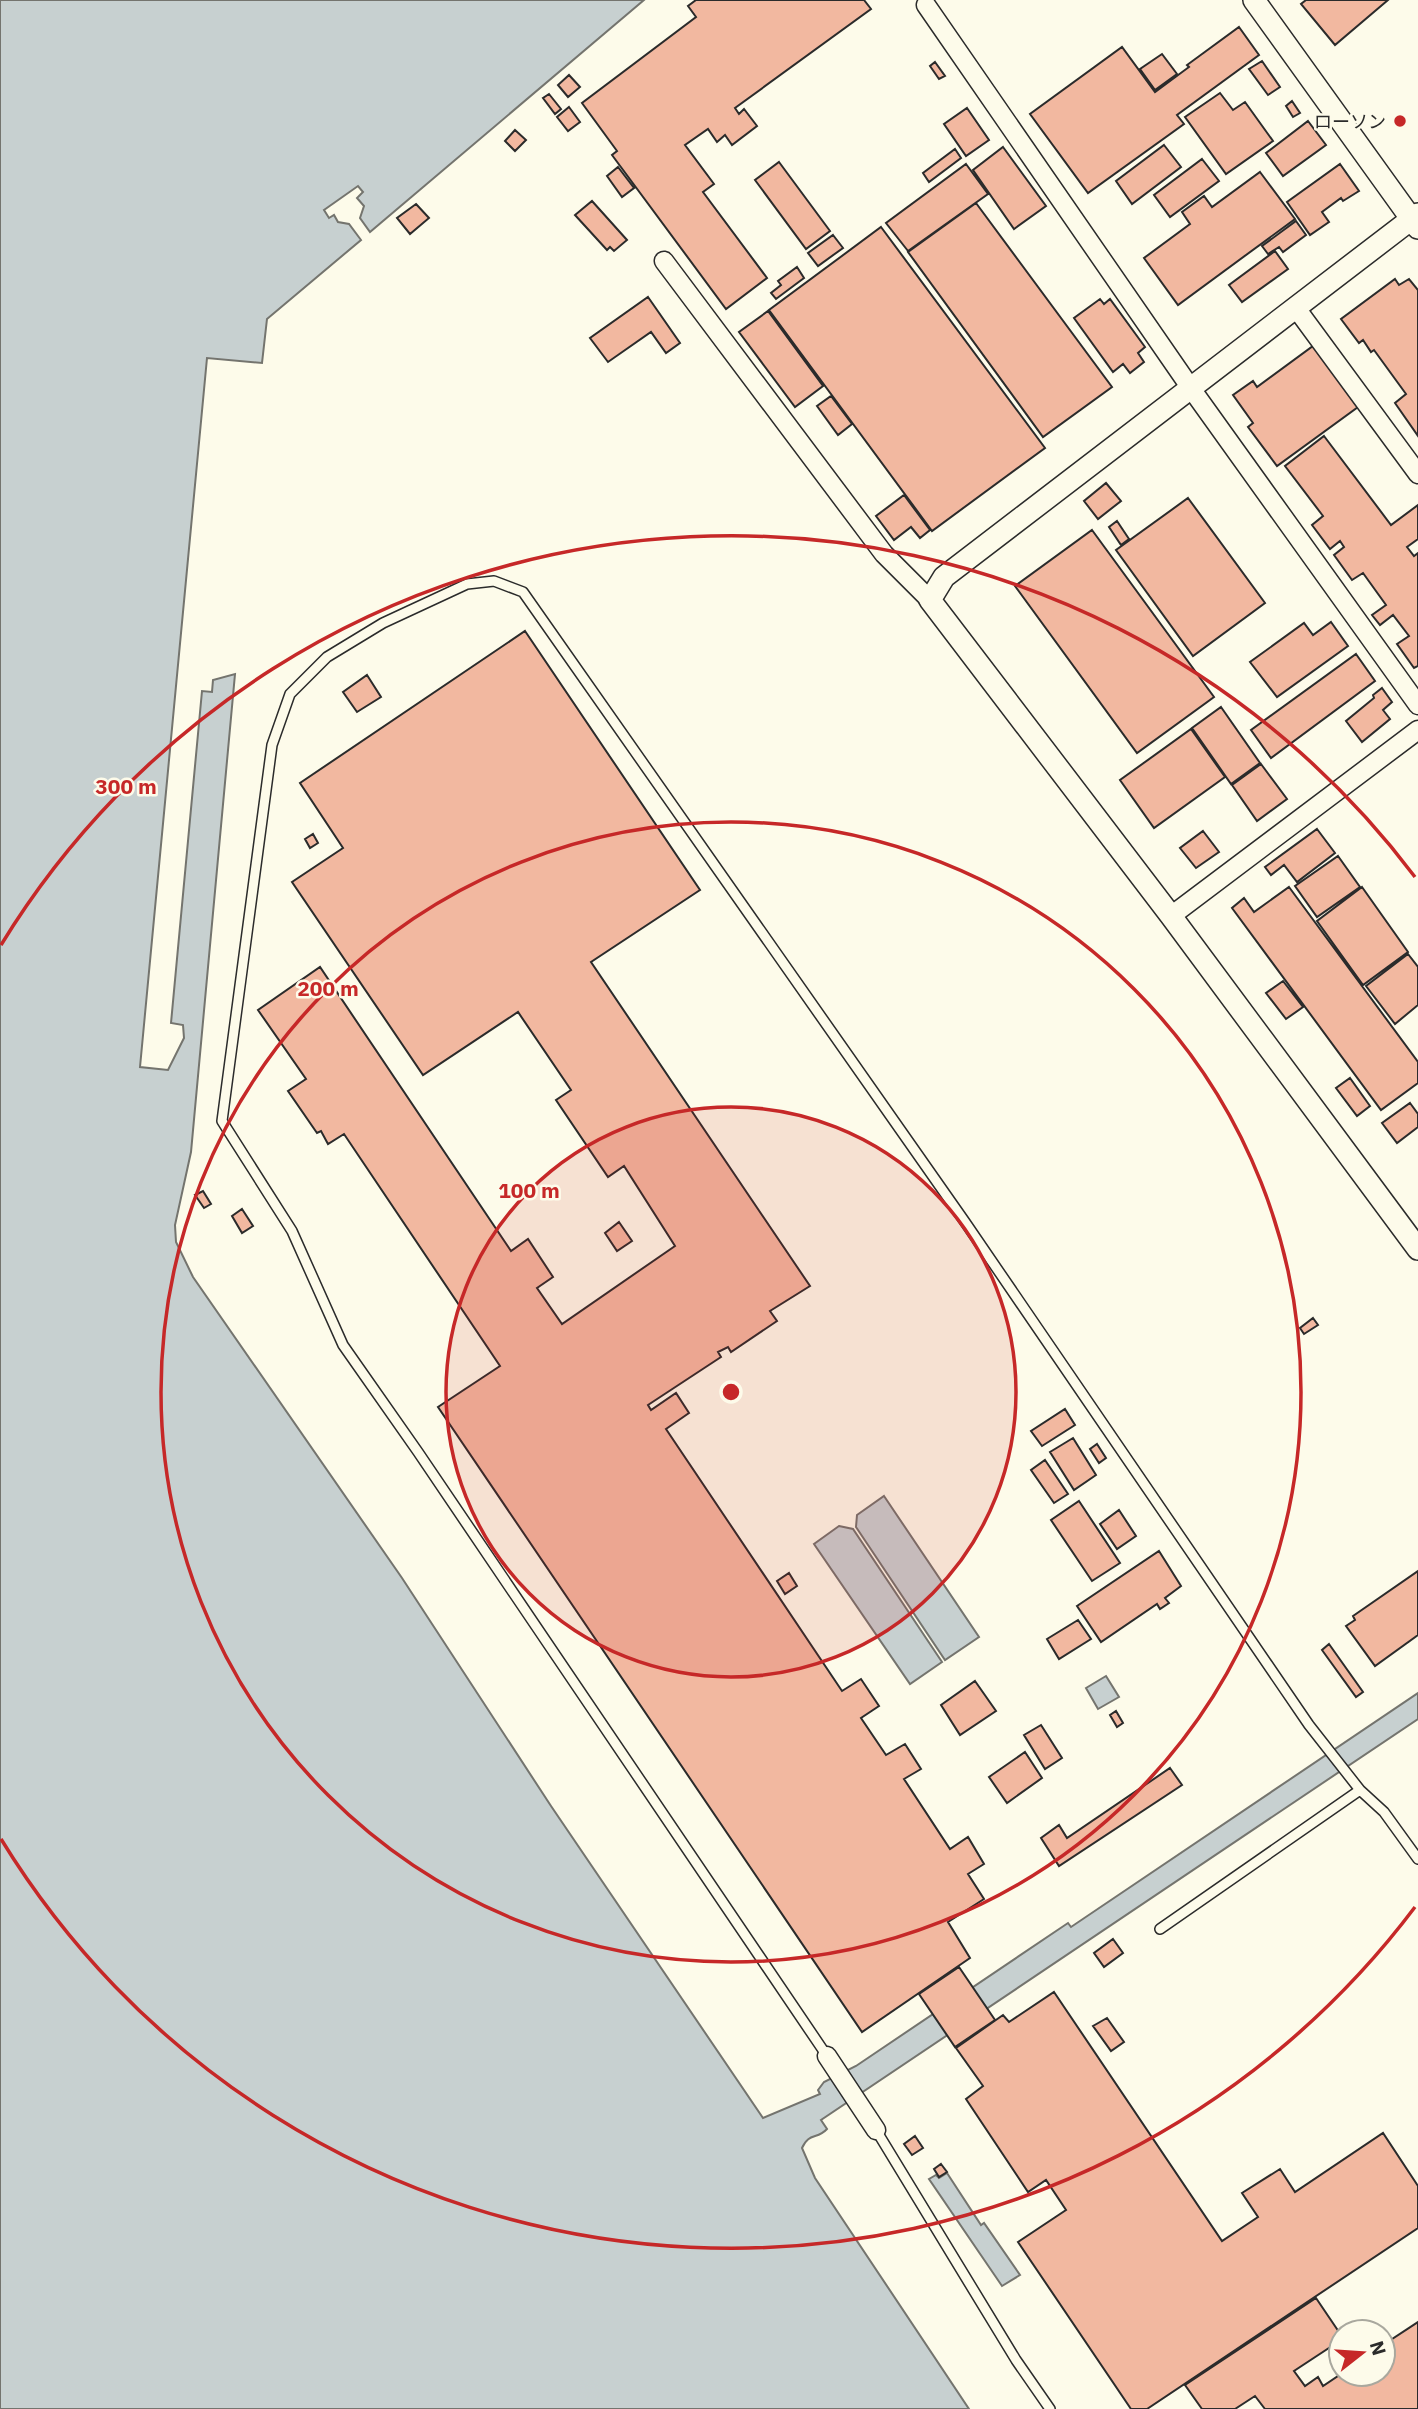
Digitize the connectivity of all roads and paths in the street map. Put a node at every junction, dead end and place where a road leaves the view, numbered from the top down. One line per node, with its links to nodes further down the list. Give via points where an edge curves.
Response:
1 (1254, 0): 3 (street)
2 (926, 5): 6 (street)
3 (1416, 221): 5 (street)
4 (664, 261): 8 (street, via 884,554)
5 (1296, 307): 6 (street); 7 (street)
6 (1190, 387): 8 (street, via 944,577); 9 (street)
7 (1418, 474)
8 (930, 600): 11 (street)
9 (1418, 705)
10 (1418, 730): 11 (street)
11 (1171, 916): 12 (street)
12 (1418, 1249)
13 (1360, 1790): 14 (lane, via 1384,1812); 15 (lane); 16 (lane, via 1309,1725 965,1222 523,592 494,581 467,584 383,623 327,657 290,694 272,745 222,1121 292,1231 343,1345)
14 (1418, 1859)
15 (1160, 1929)
16 (827, 2056): 17 (street)
17 (876, 2130): 18 (lane)
18 (1050, 2409)

